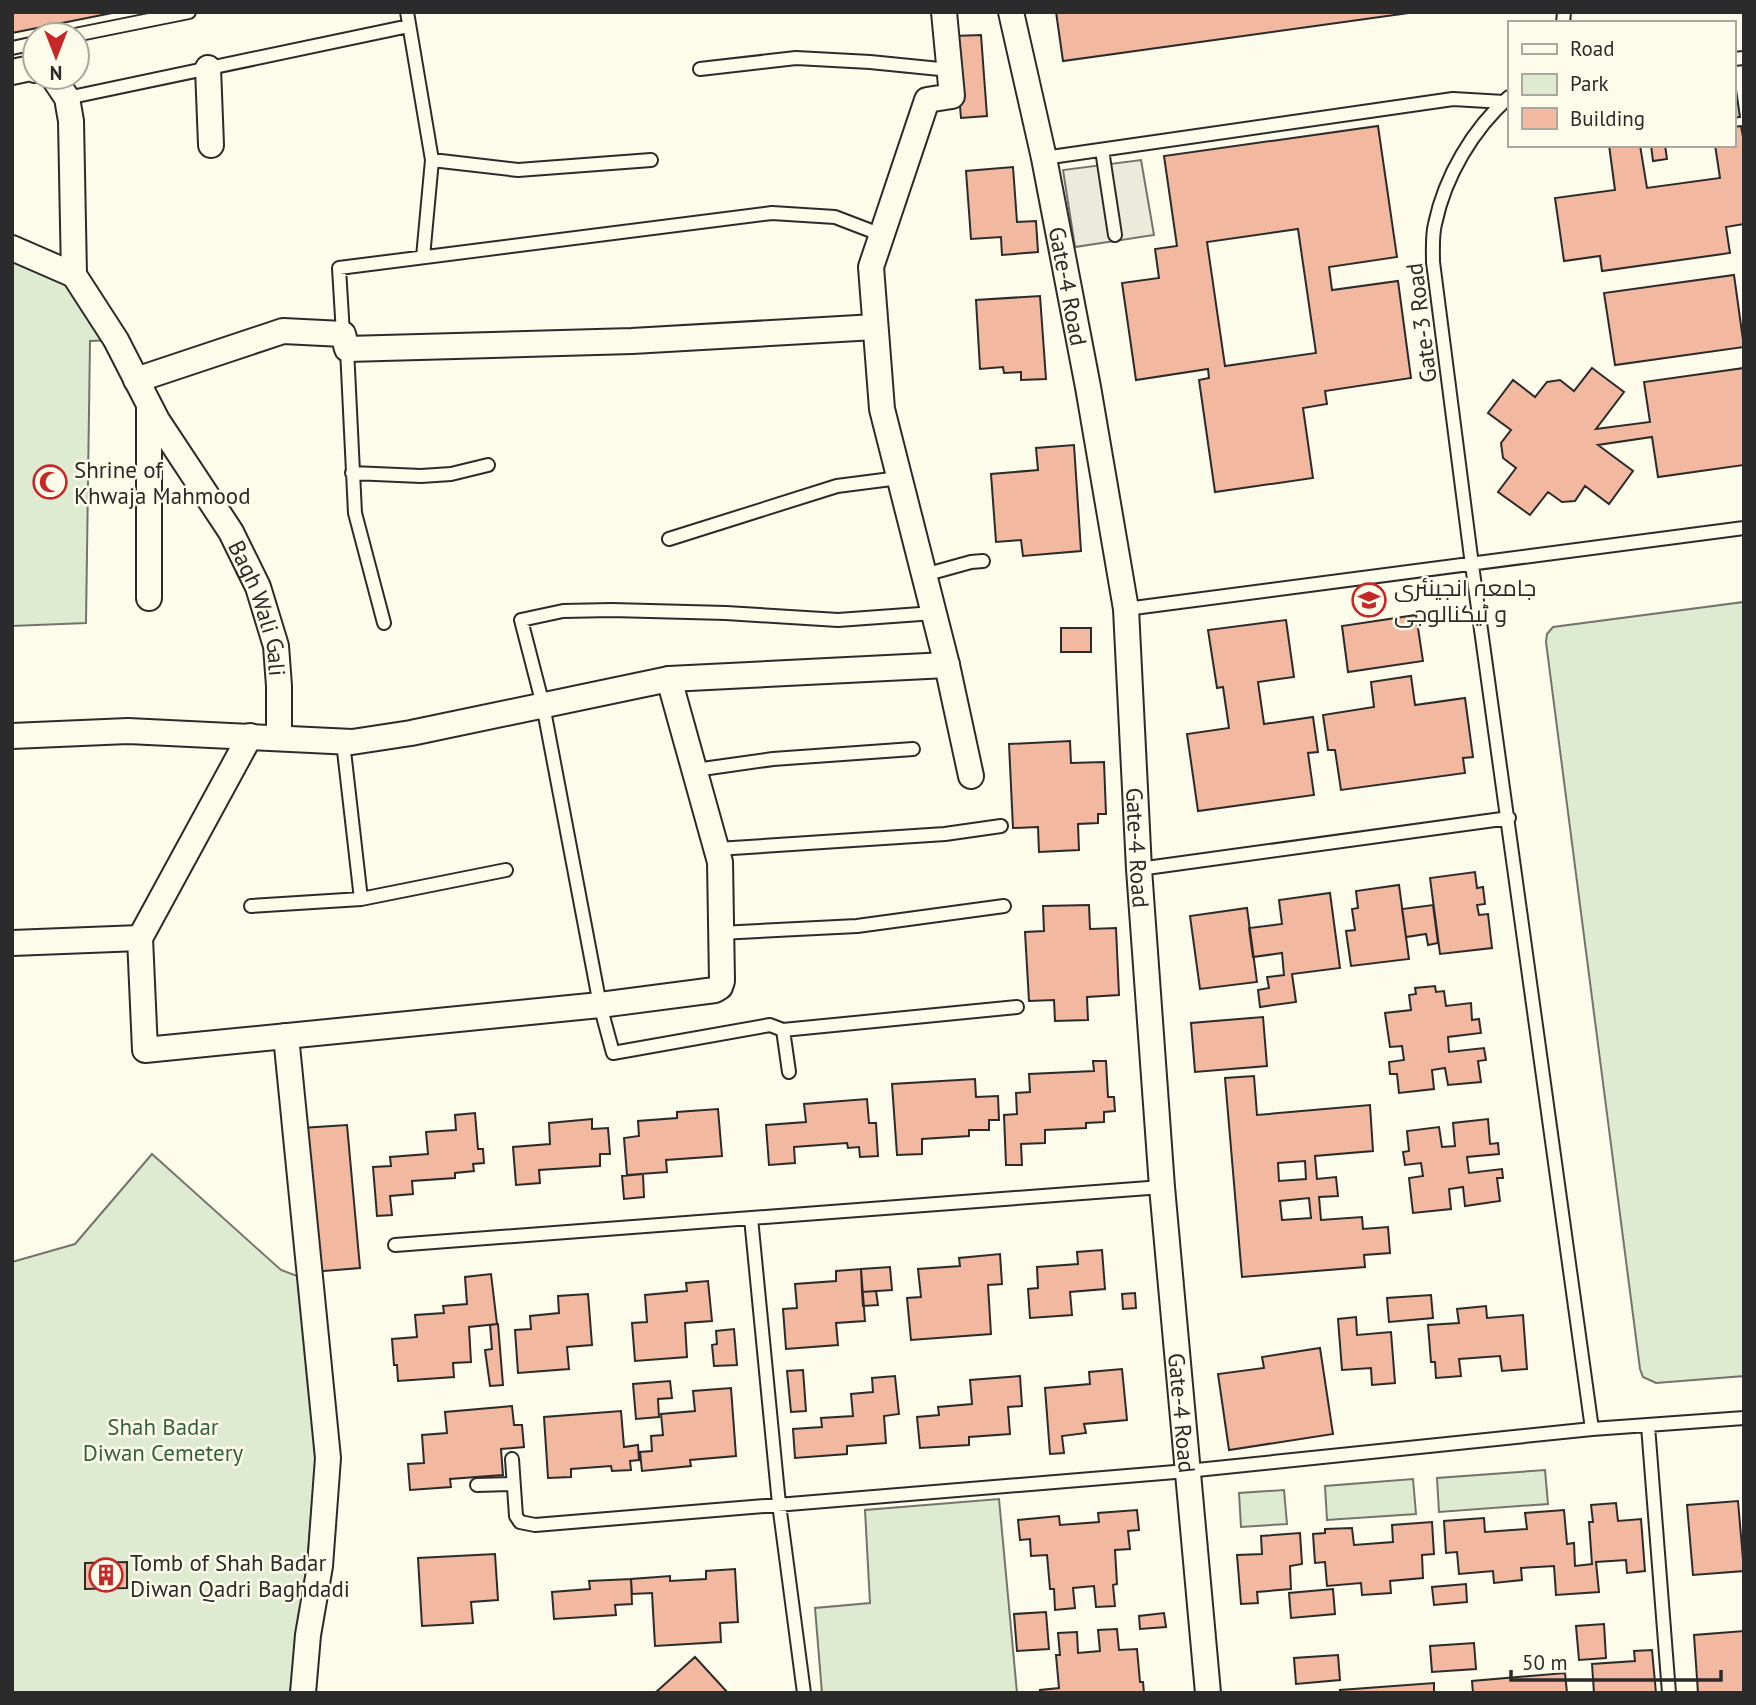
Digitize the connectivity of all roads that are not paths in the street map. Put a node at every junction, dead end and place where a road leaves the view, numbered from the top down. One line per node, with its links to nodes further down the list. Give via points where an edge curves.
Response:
1 (189, 12): 6 (lane)
2 (407, 12): 5 (lane)
3 (944, 12): 9 (street)
4 (1011, 12): 15 (street, Gate-4 Road)
5 (409, 26): 7 (lane); 16 (lane)
6 (91, 32)
7 (208, 68): 11 (lane); 13 (street)
8 (700, 69): 9 (lane, via 796,58)
9 (950, 70): 18 (street, via 952,96 927,100)
10 (58, 91): 11 (street)
11 (67, 98): 22 (street)
12 (1506, 100): 14 (lane, via 1453,99); 33 (lane, Gate-3 Road, via 1465,147 1434,226 1433,262)
13 (211, 145)
14 (1102, 150): 15 (lane); 19 (lane)
15 (1044, 159): 36 (street, Gate-4 Road)
16 (432, 160): 17 (lane, via 518,170); 21 (lane)
17 (651, 160)
18 (882, 235): 21 (lane, via 835,217 772,213); 23 (street, via 871,267)
19 (1115, 235)
20 (12, 248): 22 (street)
21 (423, 257): 24 (lane, via 340,268)
22 (74, 275): 25 (street, Bagh Wali Gali)
23 (875, 327): 24 (street, via 632,341); 29 (street, via 882,409)
24 (345, 341): 25 (street, via 283,331); 28 (lane)
25 (136, 380): 26 (street, Bagh Wali Gali)
26 (149, 405): 35 (street); 44 (street, Bagh Wali Gali, via 231,532 258,587 276,646)
27 (488, 465): 28 (lane, via 421,476)
28 (352, 473): 38 (lane, via 355,513)
29 (900, 478): 31 (lane, via 837,486); 34 (street)
30 (1744, 528): 33 (lane)
31 (669, 539)
32 (983, 561): 34 (lane)
33 (1472, 565): 36 (lane); 49 (lane, Gate-3 Road)
34 (925, 575): 37 (street)
35 (149, 598)
36 (1126, 609): 52 (street, Gate-4 Road)
37 (934, 613): 39 (street); 41 (lane, via 838,620 611,610 563,611 521,620)
38 (384, 623)
39 (947, 665): 40 (street); 48 (street)
40 (669, 679): 41 (street); 47 (street)
41 (543, 705): 45 (street, via 411,733); 60 (lane)
42 (12, 736): 43 (street, via 128,730)
43 (250, 736): 44 (street); 58 (street)
44 (279, 737): 45 (street)
45 (343, 742): 54 (lane)
46 (913, 749): 47 (lane)
47 (695, 770): 51 (street)
48 (971, 776)
49 (1509, 818): 52 (lane); 70 (lane, Gate-3 Road)
50 (1001, 826): 51 (lane)
51 (717, 849): 57 (street)
52 (1139, 869): 65 (street, Gate-4 Road)
53 (506, 870): 54 (lane)
54 (361, 899): 55 (lane)
55 (251, 906)
56 (1004, 906): 57 (lane, via 857,926)
57 (720, 933): 60 (street, via 722,981 715,990)
58 (140, 938): 59 (street); 63 (street, via 145,1050)
59 (12, 943)
60 (600, 1005): 62 (lane, via 613,1053 770,1025); 63 (street)
61 (1017, 1007): 62 (lane)
62 (783, 1030): 64 (lane)
63 (286, 1036): 76 (street, via 328,1458)
64 (789, 1072)
65 (1162, 1187): 66 (lane); 72 (street, Gate-4 Road)
66 (751, 1218): 67 (lane); 75 (lane)
67 (395, 1245)
68 (1744, 1418): 69 (lane)
69 (1648, 1426): 70 (lane); 79 (lane)
70 (1592, 1429): 72 (lane)
71 (512, 1459): 73 (lane)
72 (1187, 1471): 75 (lane); 78 (street, Gate-4 Road)
73 (513, 1483): 74 (lane); 75 (lane, via 516,1516 527,1524)
74 (477, 1485)
75 (779, 1504): 77 (lane)
76 (303, 1693)
77 (804, 1693)
78 (1208, 1693)
79 (1669, 1693)

